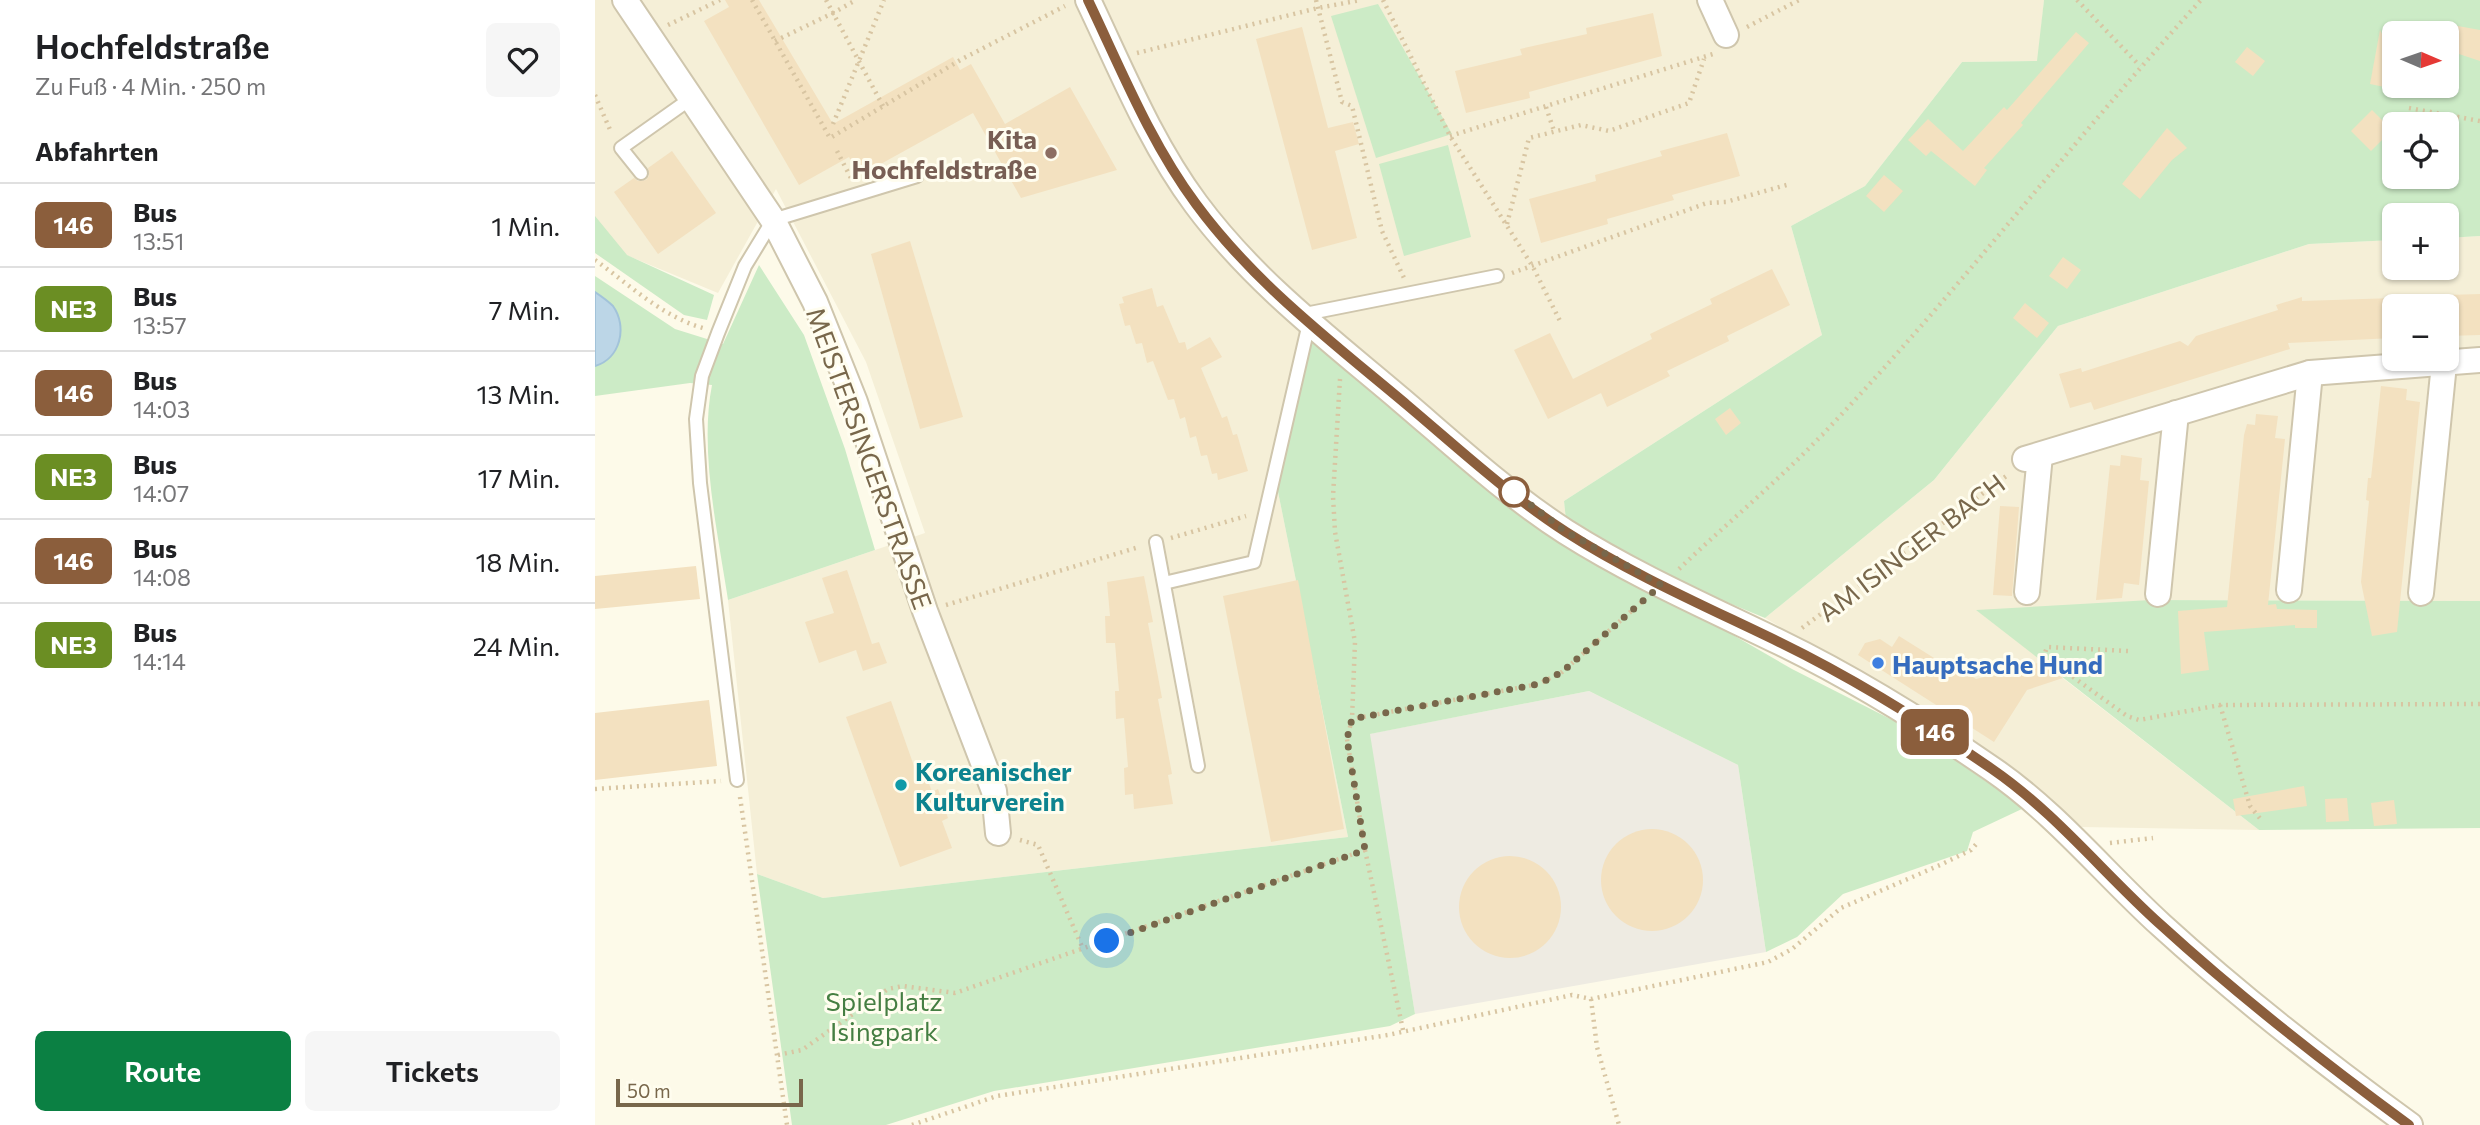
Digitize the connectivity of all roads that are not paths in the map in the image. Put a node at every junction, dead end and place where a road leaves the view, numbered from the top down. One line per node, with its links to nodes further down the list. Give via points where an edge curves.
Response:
1 (625, 0): 5 (street, MEISTERSINGERSTRASSE)
2 (1088, 0): 10 (street, via 1155,139 1196,203 1268,288)
3 (1710, 0): 4 (street)
4 (1724, 42)
5 (693, 97): 6 (lane, via 621,148); 8 (street, MEISTERSINGERSTRASSE)
6 (641, 173)
7 (917, 176): 8 (lane)
8 (773, 220): 24 (lane, via 745,267 718,332 702,376 696,419); 25 (street, MEISTERSINGERSTRASSE, via 815,302 850,389 925,611 994,791)
9 (1497, 276): 10 (lane)
10 (1304, 319): 18 (lane, via 1254,562); 26 (street, via 1565,531 1888,701 1994,770 2041,807 2157,921 2252,1005)
11 (2480, 360): 12 (street)
12 (2459, 362)
13 (2382, 368): 15 (street)
14 (2443, 371): 21 (street)
15 (2310, 373): 16 (street); 19 (street)
16 (2176, 413): 20 (street, AM ISINGER BACH, via 2032,457); 22 (street)
17 (1156, 542): 18 (lane)
18 (1164, 583): 23 (lane)
19 (2289, 590)
20 (2027, 592)
21 (2421, 593)
22 (2158, 594)
23 (1198, 766)
24 (737, 780)
25 (998, 832)
26 (2410, 1125)

